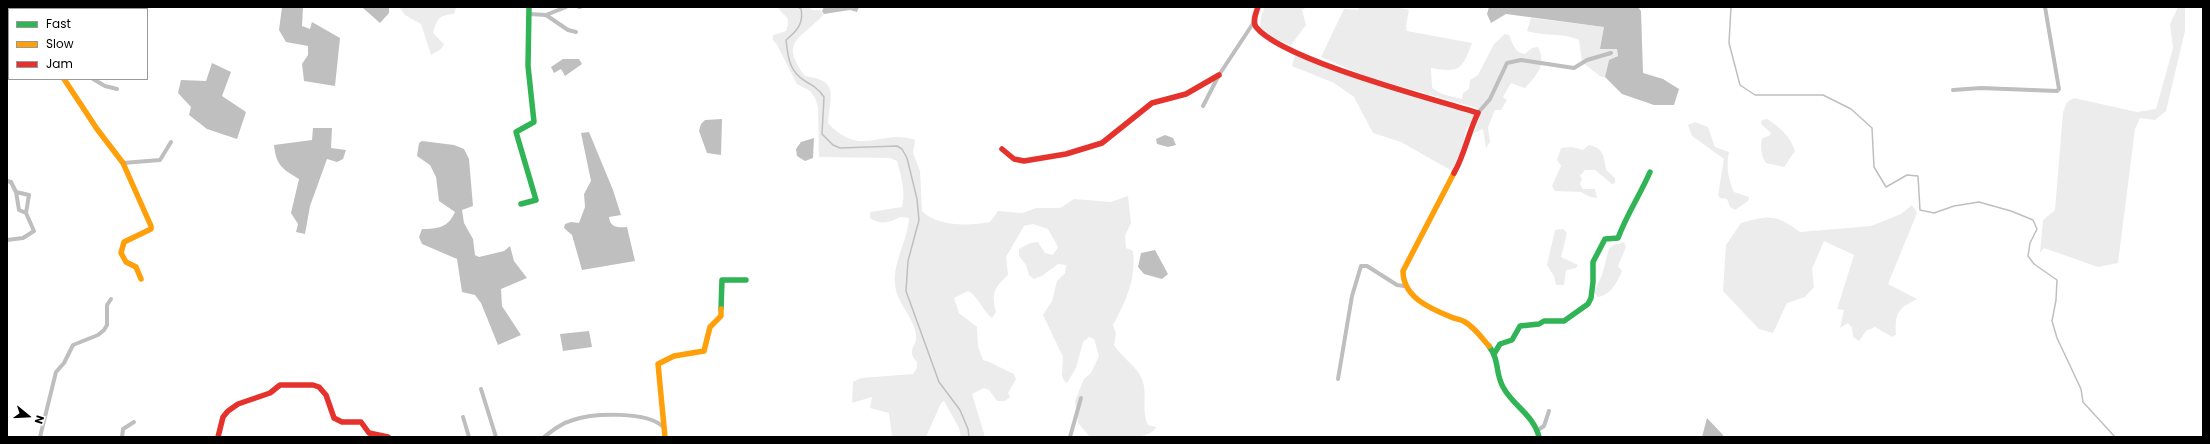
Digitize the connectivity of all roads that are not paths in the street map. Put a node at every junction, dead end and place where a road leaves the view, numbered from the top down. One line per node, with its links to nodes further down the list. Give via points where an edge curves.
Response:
1 (529, 7): 5 (street)
2 (566, 7): 6 (street)
3 (1258, 7): 7 (street)
4 (2045, 7): 14 (street, via 2058,91 1982,88)
5 (530, 14): 6 (street); 23 (street, via 528,66 534,122 516,132 536,200)
6 (546, 15): 8 (street, via 568,30)
7 (1254, 22): 10 (street); 16 (street, via 1267,38 1301,54 1368,79)
8 (576, 32)
9 (1612, 53): 16 (street, via 1587,60 1574,68 1521,60 1511,61 1504,66 1490,99)
10 (1219, 75): 15 (street); 18 (street, via 1186,94 1152,102 1102,143 1066,154 1024,161 1014,159)
11 (65, 80): 19 (street)
12 (95, 80): 13 (street, via 105,86)
13 (117, 88)
14 (1953, 90)
15 (1203, 106)
16 (1478, 113): 28 (street, via 1470,128 1462,159 1403,271)
17 (171, 142): 19 (street, via 160,160)
18 (1002, 149)
19 (123, 163): 26 (street, via 151,226 134,239 124,242 121,253 126,262 136,267)
20 (1650, 172): 30 (street, via 1640,194 1633,202 1618,238 1605,239 1596,253 1591,298 1588,304 1564,322 1544,321 1520,326 1512,340 1500,344)
21 (7, 181): 22 (street, via 11,182)
22 (16, 192): 24 (street, via 19,210); 24 (street, via 29,194)
23 (521, 204)
24 (26, 213): 25 (street, via 33,233 23,238)
25 (7, 240)
26 (141, 279)
27 (746, 280): 37 (street, via 722,280 721,316 710,327 704,351 692,351 665,359 658,364)
28 (1404, 286): 30 (street, via 1433,309 1466,322); 31 (street, via 1397,286 1367,266 1361,266 1352,296)
29 (111, 299): 39 (street, via 107,305 104,330 73,345 56,372)
30 (1494, 354): 38 (street, via 1503,386)
31 (1338, 379)
32 (481, 389): 44 (street)
33 (1081, 398): 47 (street)
34 (1549, 411): 38 (street, via 1544,426)
35 (463, 417): 43 (street)
36 (134, 422): 40 (street, via 123,429)
37 (663, 427): 45 (street, via 654,420 634,416 593,416 563,424); 46 (street)
38 (1538, 430): 48 (street)
39 (40, 437)
40 (122, 437)
41 (218, 437): 42 (street, via 223,416 238,404 270,393 280,385 313,385 326,395 334,418 342,422 361,422 369,433)
42 (388, 437)
43 (469, 437)
44 (496, 437)
45 (544, 437)
46 (665, 437)
47 (1070, 437)
48 (1539, 437)

